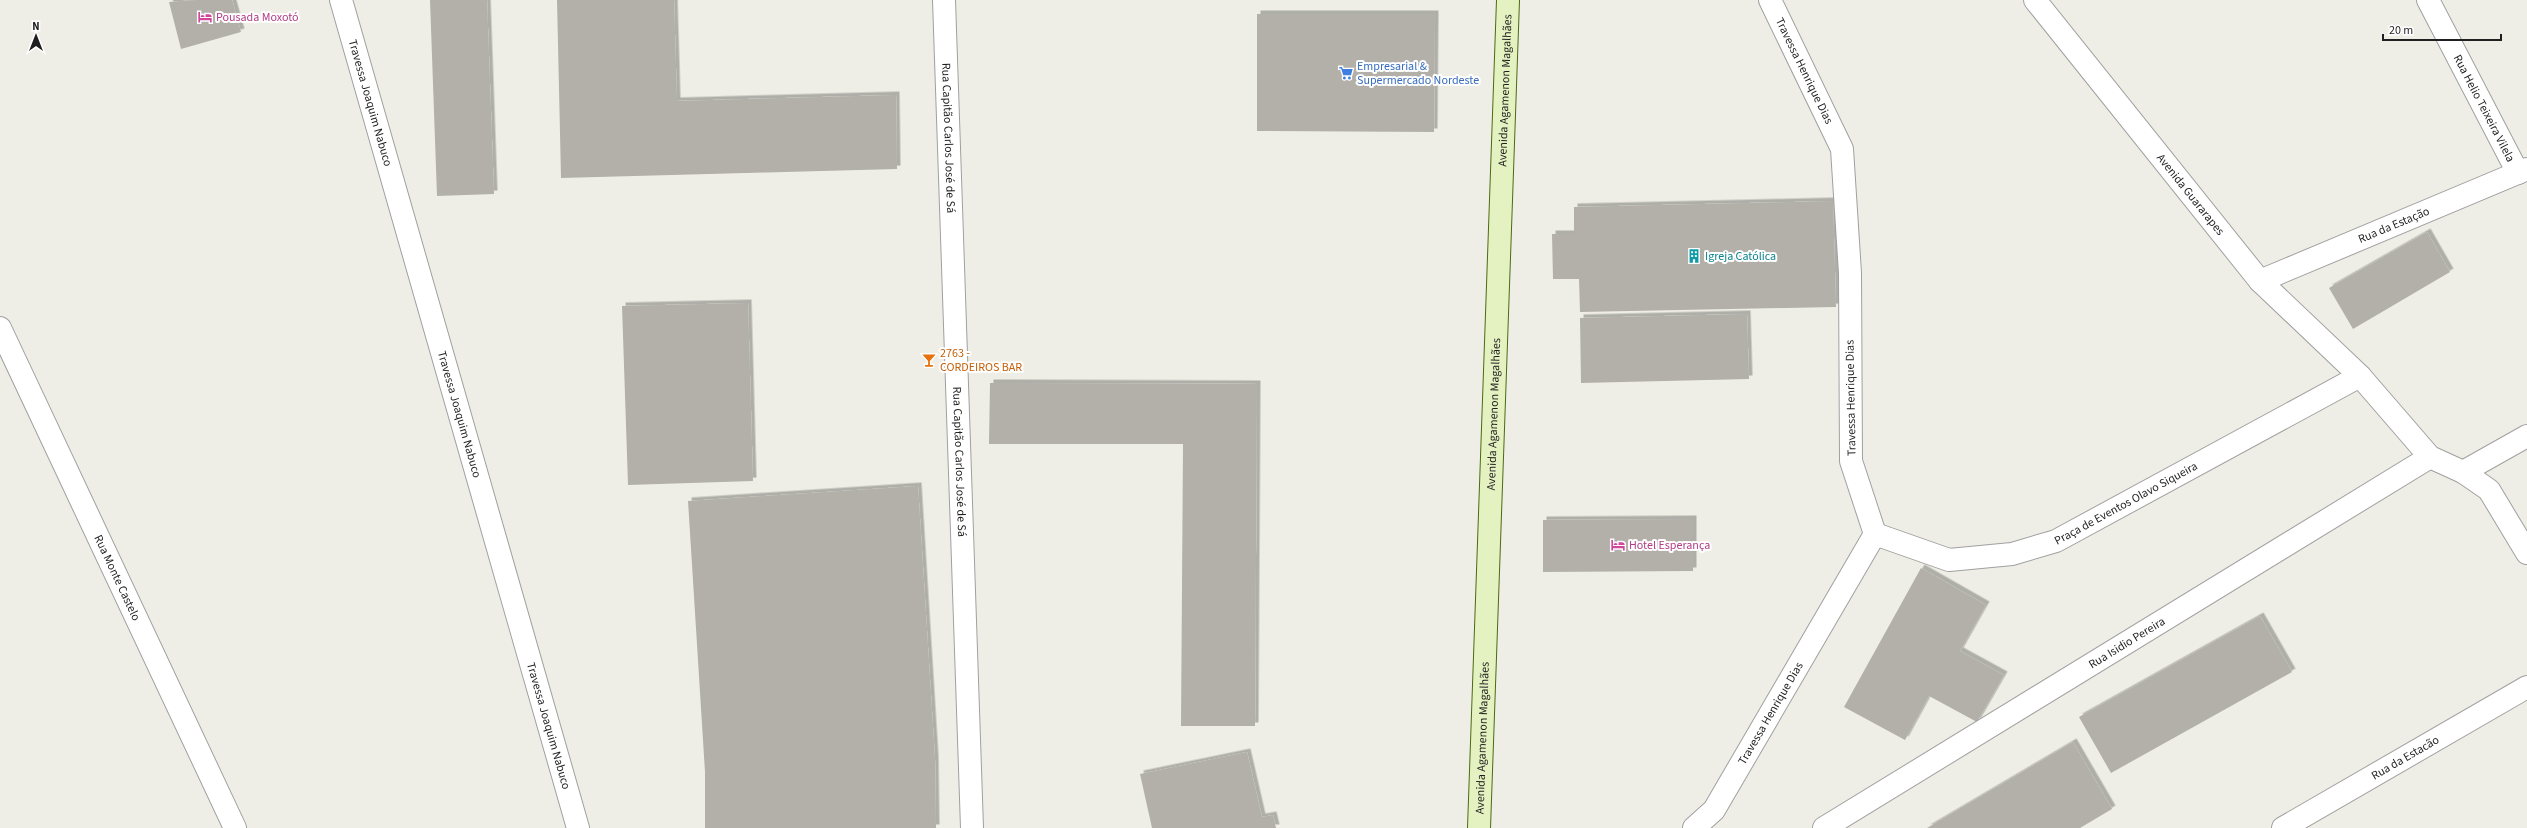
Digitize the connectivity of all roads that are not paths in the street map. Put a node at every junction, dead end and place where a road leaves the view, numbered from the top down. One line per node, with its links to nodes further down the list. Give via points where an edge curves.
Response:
1 (341, 0): 18 (street, Travessa Joaquim Nabuco)
2 (944, 0): 19 (street, Rua Capitão Carlos José de Sá)
3 (1508, 0): 20 (main road, Avenida Agamenon Magalhães)
4 (1770, 0): 14 (street, Travessa Henrique Dias, via 1842,149 1850,273 1852,461)
5 (2035, 0): 8 (street, Avenida Guararapes)
6 (2428, 0): 7 (street, Rua Helio Teixeira Vilela)
7 (2523, 171): 8 (street, Rua da Estação)
8 (2260, 281): 10 (street, Avenida Guararapes)
9 (0, 328): 17 (street, Rua Monte Castelo)
10 (2360, 376): 12 (street, Avenida Guararapes); 14 (street, Praça de Eventos Olavo Siqueira, via 2056,541 2012,554 1949,560)
11 (2527, 436): 13 (street)
12 (2430, 457): 13 (street); 22 (street, Rua Isidio Pereira)
13 (2463, 472): 15 (street, via 2489,490)
14 (1875, 534): 21 (street, Travessa Henrique Dias, via 1714,810)
15 (2527, 553)
16 (2527, 687): 23 (street, Rua da Estacão)
17 (235, 828)
18 (578, 828)
19 (972, 828)
20 (1480, 828)
21 (1694, 828)
22 (1824, 828)
23 (2283, 828)

